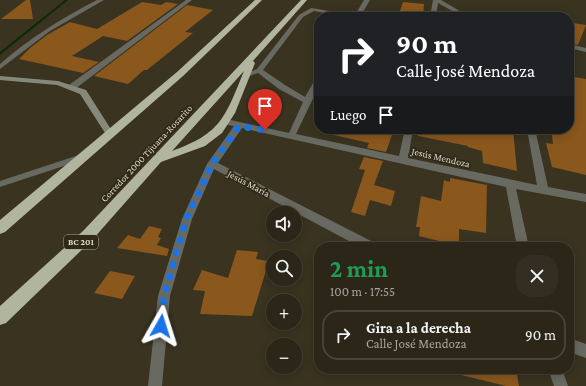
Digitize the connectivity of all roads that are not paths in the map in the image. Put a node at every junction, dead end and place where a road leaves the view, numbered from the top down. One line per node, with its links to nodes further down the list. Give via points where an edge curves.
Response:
1 (101, 0): 14 (street, via 75,13 19,50)
2 (189, 0): 18 (street)
3 (259, 0): 23 (highway, via 180,74)
4 (304, 0): 13 (highway, Corredor 2000 Tijuana-Rosarito / BC 201)
5 (367, 0): 8 (street)
6 (437, 0): 9 (street); 10 (street)
7 (329, 12): 15 (street, via 313,9 302,16)
8 (359, 12)
9 (434, 12)
10 (458, 12)
11 (574, 47): 12 (street)
12 (586, 50)
13 (255, 54): 16 (highway); 29 (highway, Corredor 2000 Tijuana-Rosarito / BC 201)
14 (0, 68)
15 (259, 70): 16 (street); 20 (street)
16 (246, 75): 21 (highway)
17 (0, 78): 18 (street, via 58,83)
18 (72, 87): 23 (street, via 83,92)
19 (314, 89): 20 (street)
20 (307, 101): 26 (street)
21 (226, 122): 22 (street, Jesús Mendoza); 29 (highway, via 201,144)
22 (239, 126): 26 (street, Jesús Mendoza); 30 (street)
23 (110, 134): 27 (highway)
24 (408, 134): 28 (street)
25 (532, 134): 33 (street)
26 (292, 135): 28 (street, Jesús Mendoza)
27 (84, 157): 31 (lane); 35 (highway)
28 (403, 159): 32 (street, Jesús Mendoza)
29 (157, 160): 38 (highway, Corredor 2000 Tijuana-Rosarito / BC 201, via 88,235)
30 (212, 164): 36 (street, Jesús María); 42 (street, via 186,219 164,296)
31 (0, 184)
32 (510, 184): 33 (street, Jesús Mendoza); 37 (street)
33 (543, 189): 34 (street, Jesús Mendoza)
34 (586, 198)
35 (0, 228)
36 (361, 242)
37 (522, 242)
38 (0, 318)
39 (574, 347): 40 (street)
40 (586, 351)
41 (557, 374): 43 (street)
42 (155, 386)
43 (561, 386)

